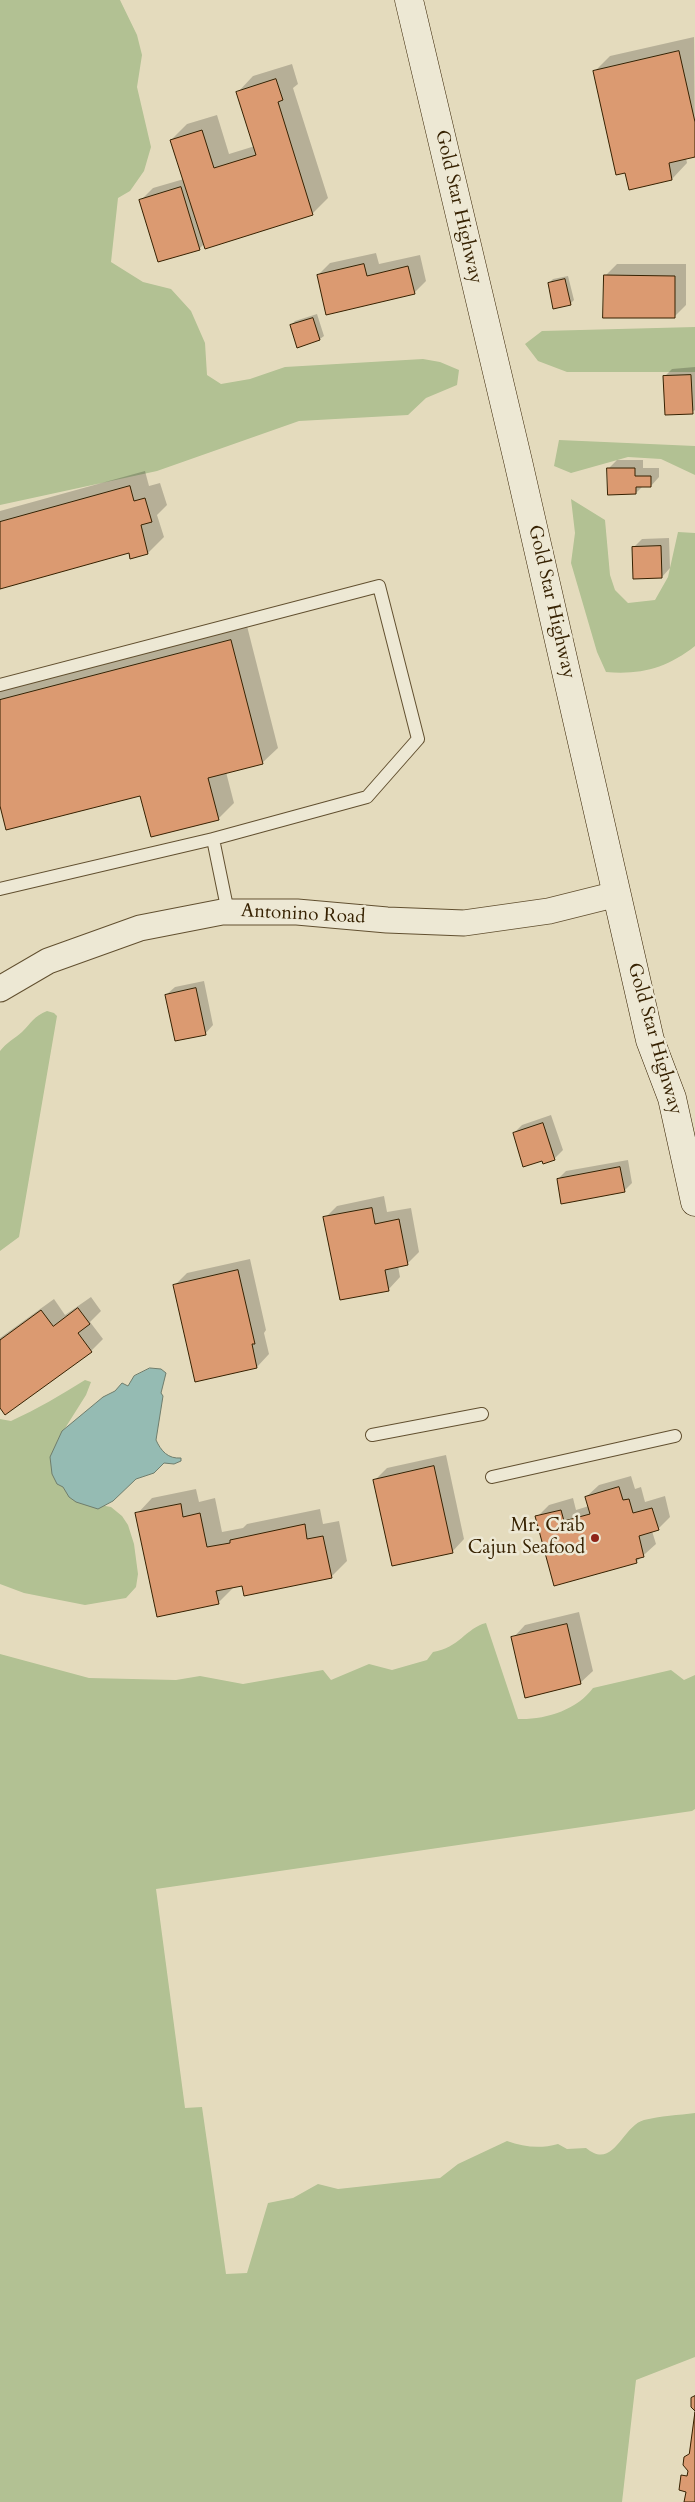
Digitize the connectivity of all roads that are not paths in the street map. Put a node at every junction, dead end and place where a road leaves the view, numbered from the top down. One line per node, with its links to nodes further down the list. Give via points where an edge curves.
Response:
1 (409, 0): 5 (main road, Gold Star Highway)
2 (0, 685): 3 (lane, via 379,586 418,739 367,797)
3 (213, 839): 4 (lane); 6 (lane)
4 (0, 889)
5 (617, 894): 6 (street, Antonino Road, via 549,911 464,923 297,912); 8 (main road, Gold Star Highway, via 650,1040 672,1098)
6 (228, 912): 7 (street, Antonino Road, via 140,928 48,961)
7 (0, 989)
8 (695, 1202)
9 (482, 1414): 10 (lane)
10 (372, 1435)
11 (675, 1436): 12 (lane)
12 (492, 1477)

